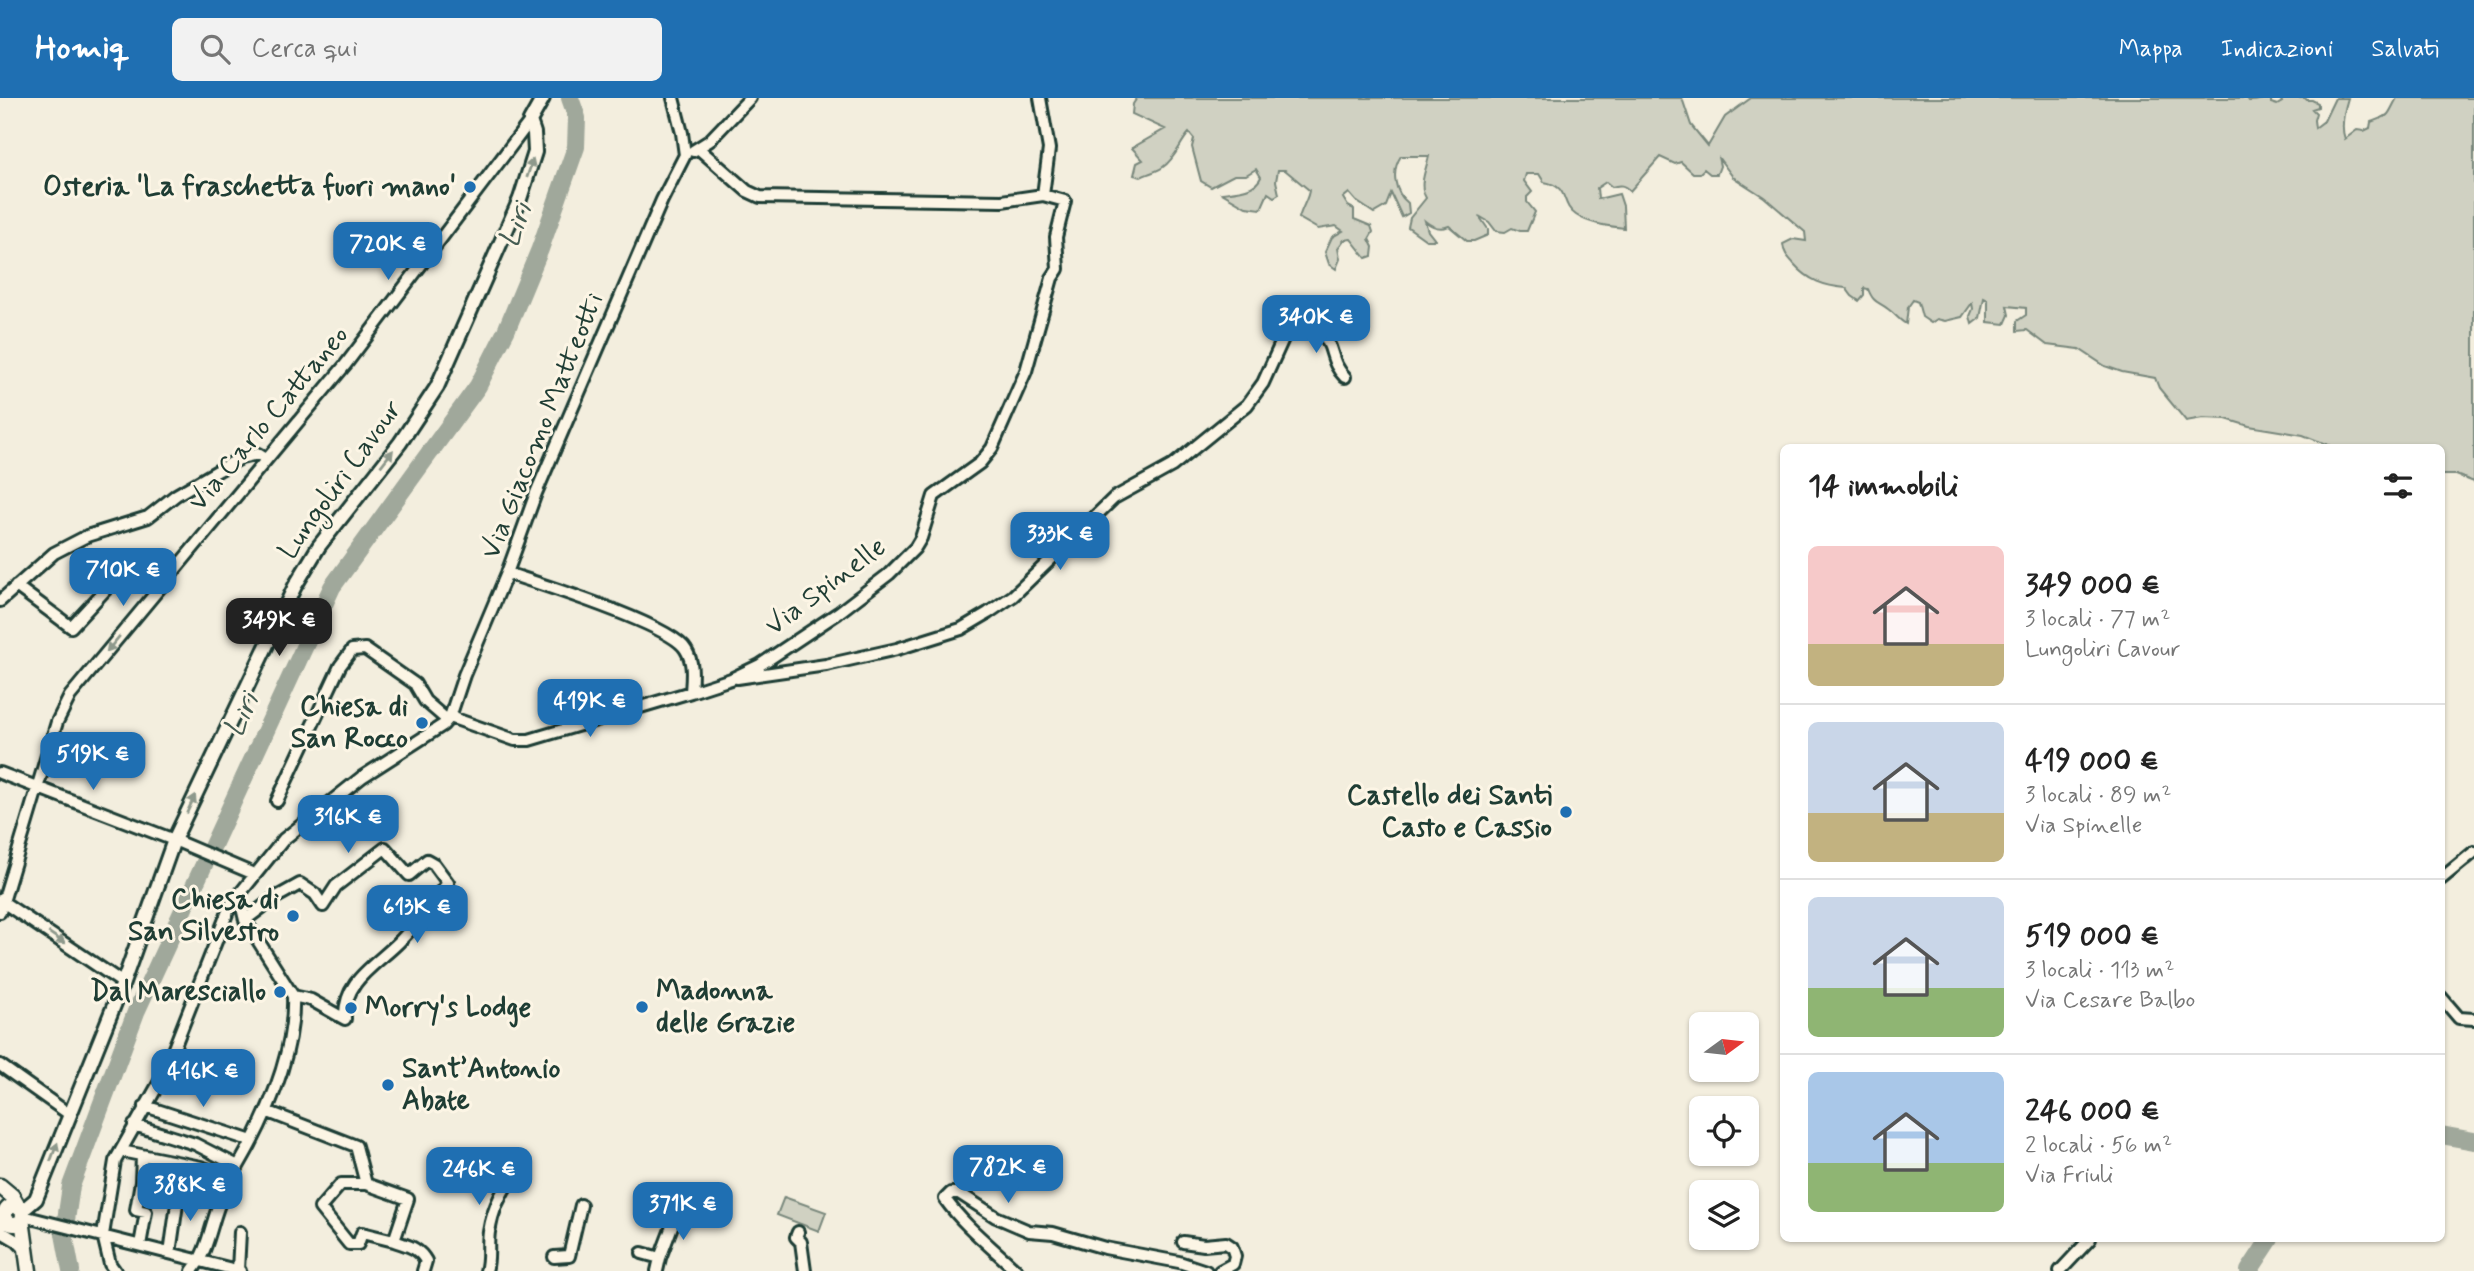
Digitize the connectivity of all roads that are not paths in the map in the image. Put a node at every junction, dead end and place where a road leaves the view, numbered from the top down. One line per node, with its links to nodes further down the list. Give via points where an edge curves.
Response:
1 (542, 98): 5 (street)
2 (673, 98): 7 (street)
3 (750, 98): 6 (street)
4 (1040, 98): 8 (street, via 1049,149)
5 (532, 116): 10 (street, Via Carlo Cattaneo, via 354,354); 21 (street, Lungoliri Cavour, one-way to 5, via 307,565 437,387 520,199 535,152)
6 (698, 148): 7 (street); 8 (street, via 760,197 1002,201)
7 (685, 155): 11 (street, Via Giacomo Matteotti, via 536,494)
8 (1043, 195): 15 (street, Via Spinelle, via 1065,201 1056,237 1058,269 1026,371 992,448 980,463 934,496 921,538 889,574 760,665)
9 (1345, 377): 15 (street, via 1336,368 1321,329 1308,313 1301,313 1291,321 1263,383 1247,405 1171,466 1114,498 1013,596 988,613 961,629 897,649)
10 (266, 459): 12 (street, via 258,454 242,458 176,495 148,517 87,536 54,553); 13 (street, Via Carlo Cattaneo)
11 (507, 573): 16 (street, via 670,634 691,660); 17 (street, Via Giacomo Matteotti)
12 (16, 586): 13 (street, via 71,627 132,562); 14 (street)
13 (162, 586): 19 (street, Via Carlo Cattaneo, one-way to 19, via 70,696 57,722)
14 (0, 601)
15 (731, 679): 16 (street, Via Spinelle)
16 (691, 692): 17 (street, Via Spinelle, via 529,740 514,740)
17 (448, 719): 20 (street, via 425,701 415,684 365,649 352,650 340,666); 23 (street, via 362,777 284,839)
18 (0, 773): 19 (street)
19 (38, 788): 21 (street); 26 (street, Via Carlo Cattaneo)
20 (277, 801)
21 (174, 840): 23 (street); 28 (street, Lungoliri Cavour)
22 (2474, 852): 24 (street)
23 (258, 869): 25 (street)
24 (2445, 875)
25 (239, 895): 27 (street); 33 (street, via 230,906 163,1076)
26 (1, 905): 28 (street, one-way to 28)
27 (245, 920): 29 (street); 29 (street, via 300,884 323,906 336,886 386,848 409,876 427,860 448,883 399,942 361,975 345,1001 345,1019 311,1000)
28 (122, 982): 35 (street, Lungoliri Cavour)
29 (293, 996): 34 (street, via 287,1050)
30 (2445, 1002): 31 (street, via 2459,1018)
31 (2474, 1019)
32 (0, 1066): 35 (street)
33 (145, 1106): 36 (street); 37 (street)
34 (266, 1111): 37 (street); 43 (street, via 356,1146)
35 (69, 1114): 49 (street, Lungoliri Cavour, one-way to 35, via 36,1199)
36 (134, 1125): 38 (street); 41 (street, via 195,1144)
37 (252, 1142): 41 (street)
38 (121, 1151): 39 (street); 52 (street)
39 (142, 1156): 41 (street); 42 (street)
40 (521, 1167): 67 (street, via 494,1211)
41 (235, 1171): 46 (street)
42 (141, 1182): 45 (street); 56 (street, via 135,1210 146,1212)
43 (366, 1184): 53 (street, via 408,1199); 53 (street, via 341,1184 320,1208 349,1244 358,1244 362,1233)
44 (0, 1186): 49 (main road, via 12,1196)
45 (178, 1190): 46 (street); 57 (street)
46 (221, 1198): 61 (street)
47 (648, 1202): 60 (street, via 680,1205)
48 (581, 1205): 59 (street, via 569,1256)
49 (14, 1217): 52 (street); 62 (main road, via 28,1252)
50 (240, 1232): 65 (street)
51 (798, 1232): 69 (street)
52 (99, 1234): 56 (street); 63 (street)
53 (394, 1241): 66 (street, via 417,1248 426,1261)
54 (1183, 1242): 72 (street, via 1232,1247 1233,1264)
55 (2087, 1242): 73 (street)
56 (140, 1245): 57 (street)
57 (170, 1253): 61 (street)
58 (642, 1253): 60 (street)
59 (554, 1257)
60 (660, 1258): 68 (street)
61 (201, 1261): 64 (street); 65 (street)
62 (29, 1271)
63 (115, 1271)
64 (192, 1271)
65 (239, 1271)
66 (423, 1271)
67 (486, 1271)
68 (657, 1271)
69 (806, 1271)
70 (1017, 1271): 71 (street, via 952,1209 945,1199 951,1193 959,1193 1029,1231)
71 (1206, 1271)
72 (1220, 1271)
73 (2060, 1271)

